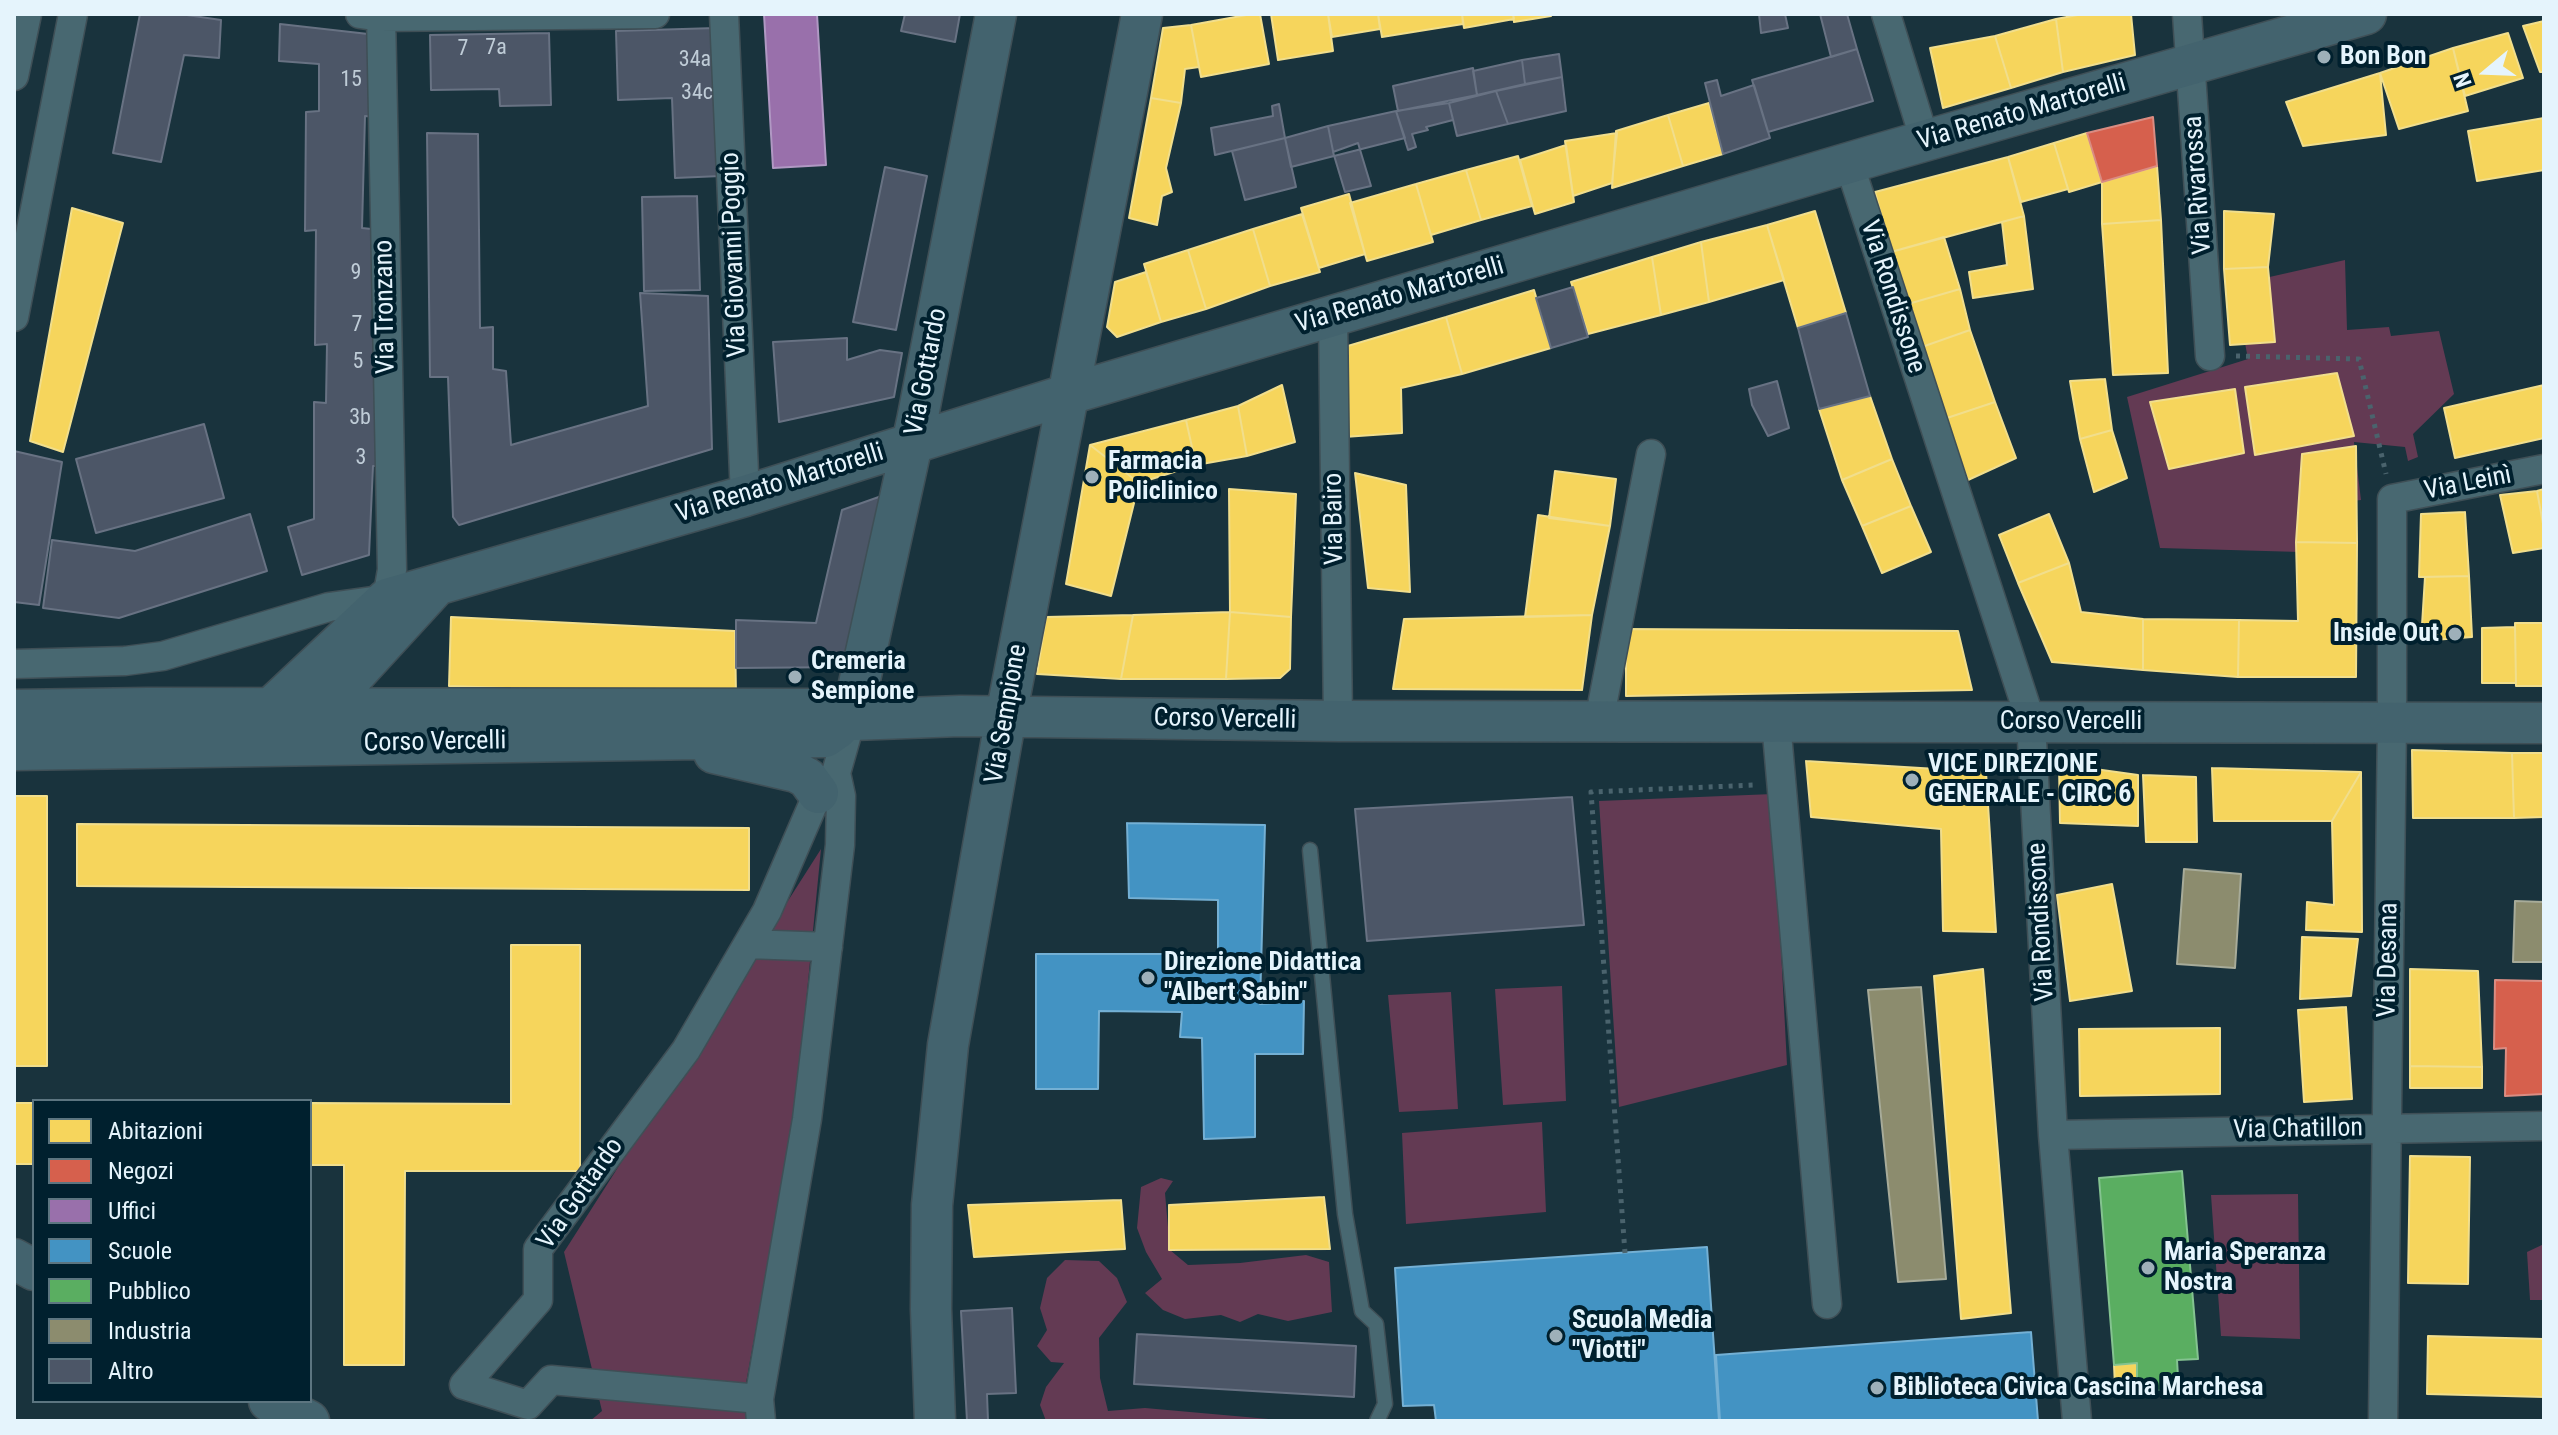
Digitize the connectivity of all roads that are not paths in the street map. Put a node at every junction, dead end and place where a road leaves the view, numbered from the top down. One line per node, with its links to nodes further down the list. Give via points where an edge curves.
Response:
1 (27, 14): 12 (street)
2 (73, 14): 15 (street)
3 (655, 14): 10 (street)
4 (724, 14): 22 (street, Via Giovanni Poggio)
5 (996, 14): 19 (street, Via Gottardo)
6 (1142, 14): 18 (street, Via Sempione)
7 (1886, 14): 13 (street)
8 (2187, 14): 11 (street, Via Rivarossa)
9 (2366, 14): 11 (street, Via Renato Martorelli)
10 (374, 15): 25 (street, Via Tronzano, via 392,570)
11 (2191, 65): 13 (street, Via Renato Martorelli); 17 (street, Via Rivarossa)
12 (14, 76)
13 (1925, 141): 14 (street, Via Renato Martorelli)
14 (1849, 163): 16 (street, Via Renato Martorelli); 35 (street, Via Rondissone)
15 (14, 317)
16 (1333, 317): 18 (street, Via Renato Martorelli); 32 (street, Via Bairo)
17 (2210, 356)
18 (1066, 395): 19 (street, Via Renato Martorelli); 30 (street, Via Sempione)
19 (913, 443): 22 (street, Via Renato Martorelli); 31 (street, Via Gottardo)
20 (1651, 454): 33 (street)
21 (2544, 469): 23 (street, Via Leinì)
22 (745, 496): 24 (street, Via Renato Martorelli)
23 (2392, 499): 36 (street, Via Desana)
24 (436, 585): 25 (street, Via Renato Martorelli); 28 (street)
25 (387, 599): 26 (street, Via Renato Martorelli, via 340,605 149,658); 27 (street, Via Renato Martorelli)
26 (14, 664)
27 (271, 708): 28 (street, Corso Vercelli); 29 (street, Corso Vercelli)
28 (324, 708): 31 (street, Corso Vercelli, via 826,709); 39 (street)
29 (14, 710)
30 (1006, 716): 31 (street, Corso Vercelli); 32 (street, Corso Vercelli); 54 (street, Via Sempione, via 937,1130 931,1281)
31 (851, 720): 38 (street, Corso Vercelli, via 825,737); 41 (street, Via Gottardo)
32 (1338, 721): 33 (street, Corso Vercelli)
33 (1599, 721): 34 (street, Corso Vercelli)
34 (1776, 722): 35 (street, Corso Vercelli); 50 (street)
35 (2031, 722): 36 (street, Corso Vercelli); 47 (street, Via Rondissone)
36 (2392, 723): 37 (street, Corso Vercelli); 46 (street, Via Desana)
37 (2544, 723)
38 (681, 739): 39 (street, Corso Vercelli); 41 (street)
39 (307, 745): 40 (street, Corso Vercelli)
40 (14, 750)
41 (827, 783): 43 (street, Via Gottardo); 44 (street, Via Gottardo, via 841,796)
42 (1310, 850): 55 (lane, via 1345,1214 1362,1311 1376,1324 1385,1404)
43 (748, 944): 44 (street); 52 (street, Via Gottardo, via 686,1050 538,1249 538,1300 464,1385 528,1405 551,1380)
44 (828, 947): 52 (street, Via Gottardo, via 807,1119)
45 (2544, 1126): 46 (street, Via Chatillon)
46 (2387, 1128): 47 (street, Via Chatillon); 57 (street, Via Desana)
47 (2053, 1135): 56 (street, Via Rondissone)
48 (14, 1259): 49 (street)
49 (32, 1269)
50 (1827, 1304)
51 (273, 1403): 53 (street)
52 (760, 1410)
53 (309, 1421)
54 (935, 1421)
55 (1377, 1421)
56 (2077, 1421)
57 (2383, 1421)

